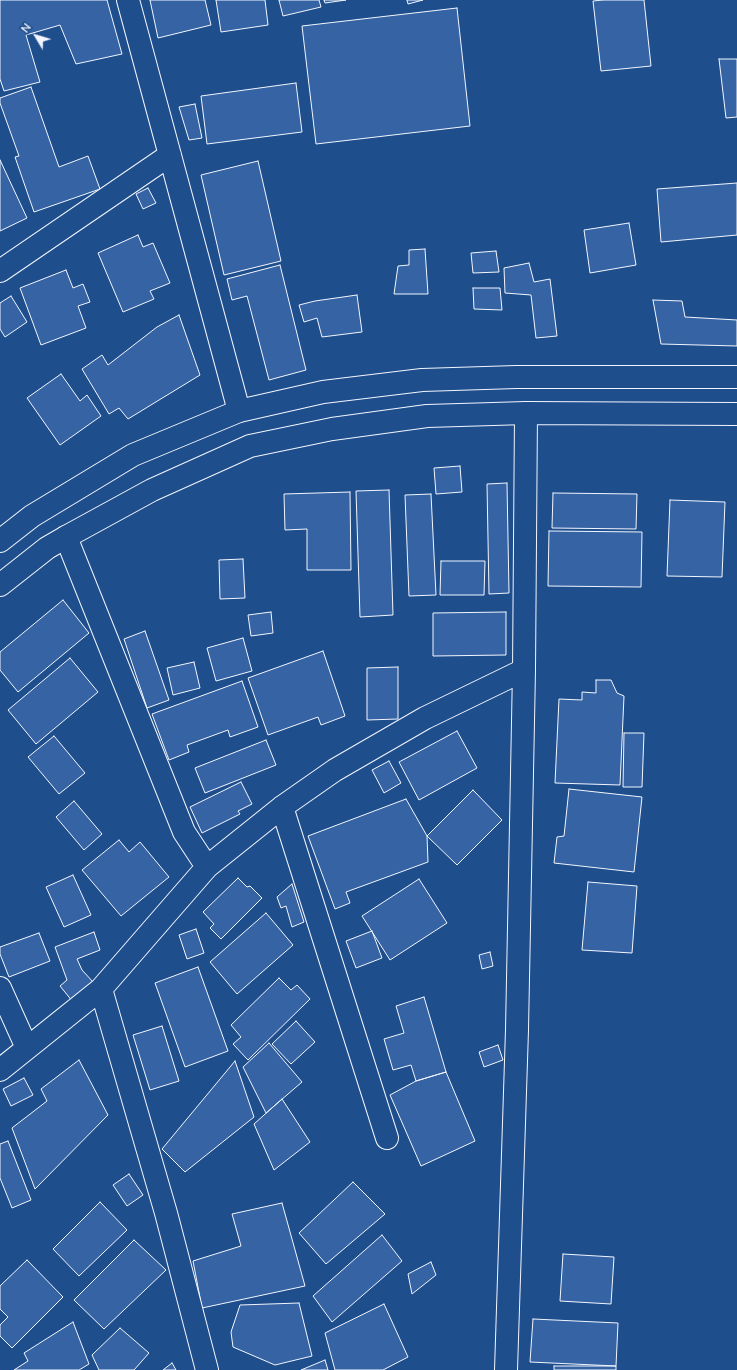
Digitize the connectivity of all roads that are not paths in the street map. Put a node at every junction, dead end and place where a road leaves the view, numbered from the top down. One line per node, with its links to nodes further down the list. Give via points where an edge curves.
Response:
1 (128, 0): 2 (street)
2 (170, 155): 3 (street); 5 (street)
3 (0, 271)
4 (737, 376): 5 (street, via 422,380 323,392)
5 (239, 411): 9 (street, via 133,455 32,516)
6 (526, 413): 7 (street); 8 (street, via 428,416 332,429 250,446 152,490); 11 (street)
7 (737, 414)
8 (66, 537): 10 (street, via 47,548); 13 (street, via 184,832)
9 (0, 541)
10 (0, 585)
11 (524, 670): 12 (street, via 425,718 335,770); 20 (street, via 517,1030)
12 (282, 807): 13 (street); 18 (street)
13 (207, 867): 15 (street)
14 (0, 988): 16 (street)
15 (101, 989): 16 (street); 19 (street, via 166,1213)
16 (27, 1048): 17 (street)
17 (0, 1070)
18 (387, 1138)
19 (207, 1370)
20 (506, 1370)

